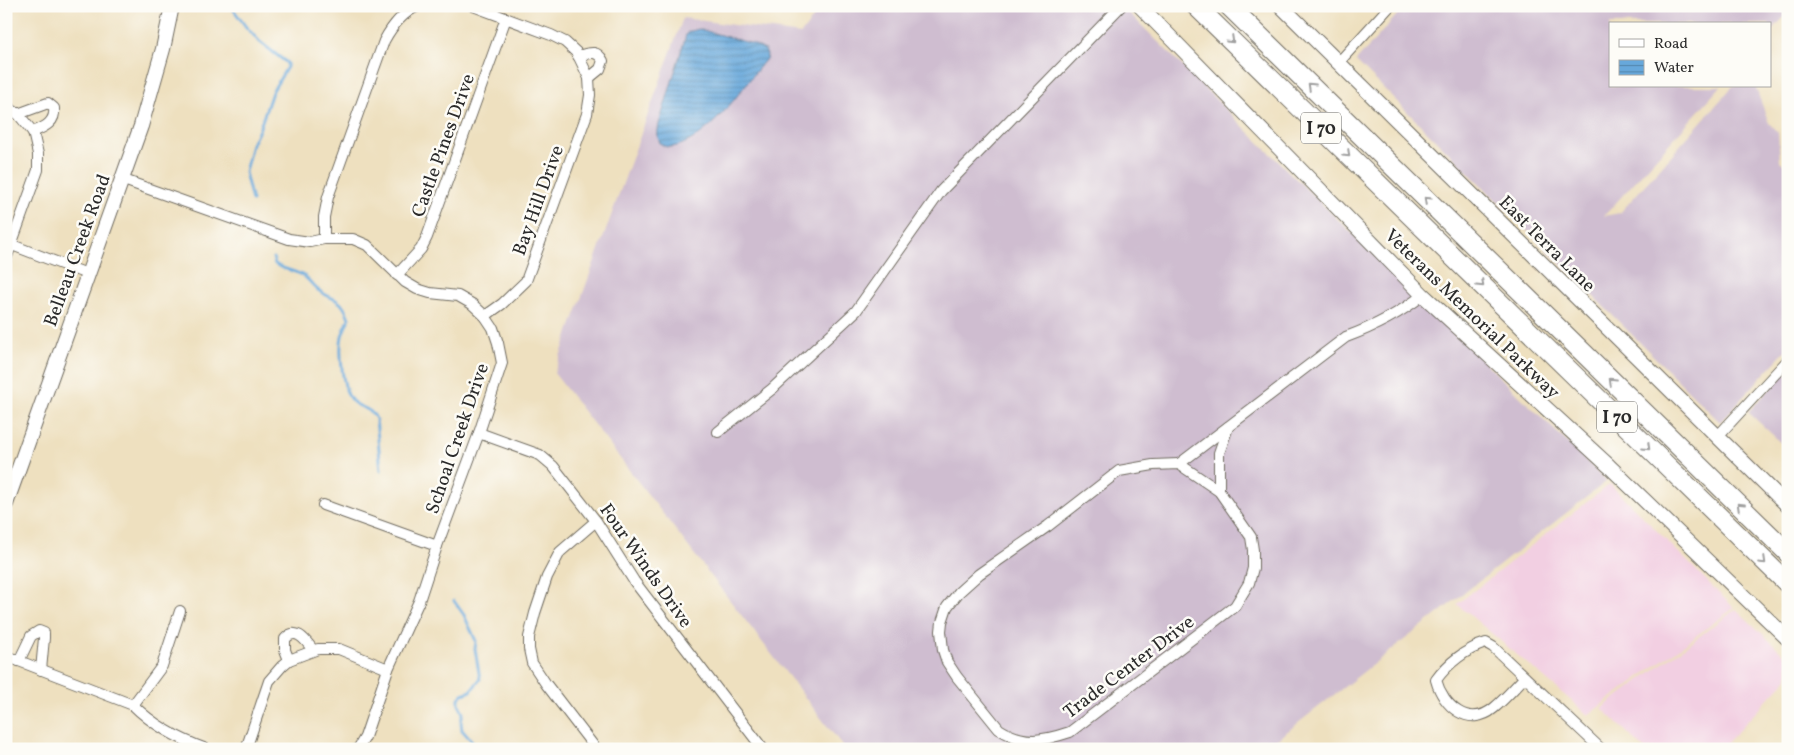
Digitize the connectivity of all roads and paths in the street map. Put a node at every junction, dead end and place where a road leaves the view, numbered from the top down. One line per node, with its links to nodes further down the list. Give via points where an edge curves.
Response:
1 (172, 6): 17 (street, Belleau Creek Road, via 158,66)
2 (418, 6): 18 (street, via 390,28 384,41 328,197)
3 (474, 6): 10 (street, Bay Hill Drive)
4 (1121, 6): 27 (street, via 941,191 856,311 772,390)
5 (1140, 6): 23 (street, Veterans Memorial Parkway)
6 (1196, 6): 38 (highway, I 70, one-way to 38)
7 (1229, 6): 37 (highway, I 70, one-way to 7)
8 (1281, 6): 12 (street, East Terra Lane)
9 (1390, 6): 12 (street)
10 (506, 18): 11 (street, Bay Hill Drive, via 565,42); 22 (street, Castle Pines Drive, via 428,237)
11 (578, 56): 13 (street, Bay Hill Drive); 13 (street, via 594,52 603,61 600,69)
12 (1339, 62): 29 (street, East Terra Lane)
13 (589, 78): 24 (street, Bay Hill Drive, via 587,114 532,268 526,281)
14 (6, 106): 15 (street)
15 (18, 114): 16 (street); 16 (street, via 48,103 54,108 52,120)
16 (33, 132): 19 (street, via 38,170)
17 (121, 179): 18 (street, Schoal Creek Drive, via 289,239 310,242); 21 (street, Belleau Creek Road)
18 (324, 239): 22 (street, Schoal Creek Drive, via 353,239 367,245)
19 (9, 244): 20 (street); 21 (street)
20 (6, 259)
21 (87, 274): 32 (street, Belleau Creek Road)
22 (397, 275): 24 (street, Schoal Creek Drive, via 417,289 458,296)
23 (1423, 295): 26 (street, via 1402,312 1346,337); 40 (street, Veterans Memorial Parkway, via 1609,466)
24 (485, 316): 28 (street, Schoal Creek Drive, via 493,328 502,363)
25 (1788, 360): 29 (street)
26 (1228, 427): 30 (street); 31 (street, via 1219,452)
27 (718, 432)
28 (479, 433): 35 (street, Four Winds Drive, via 540,455 553,466); 36 (street, Schoal Creek Drive)
29 (1717, 437): 34 (street, East Terra Lane)
30 (1179, 464): 31 (street, Trade Center Drive); 31 (street, Trade Center Drive, via 1119,471 979,574 948,607 941,631 947,662 999,729 1036,741 1070,732 1236,606 1249,583 1254,550 1251,537)
31 (1218, 491)
32 (6, 504)
33 (323, 505): 36 (street)
34 (1788, 506)
35 (596, 521): 52 (street, via 560,552 547,577 529,637 532,663); 53 (street, Four Winds Drive, via 634,580)
36 (437, 546): 45 (street, Schoal Creek Drive, via 419,601)
37 (1788, 553)
38 (1788, 584)
39 (180, 611): 48 (street, via 162,666)
40 (1788, 639)
41 (313, 650): 43 (street); 43 (street, via 301,635 295,633 285,640); 45 (street, via 339,649)
42 (6, 656): 44 (street)
43 (289, 660): 50 (street, via 269,681)
44 (18, 661): 46 (street); 46 (street, via 30,636 39,630 44,633)
45 (388, 669): 51 (street, Schoal Creek Drive)
46 (41, 670): 48 (street)
47 (1524, 677): 47 (street, via 1486,643 1472,647 1444,669 1436,680 1447,703 1455,711 1469,716 1482,715 1494,709); 54 (street)
48 (133, 705): 49 (street, via 162,728)
49 (206, 749)
50 (246, 749)
51 (358, 749)
52 (596, 749)
53 (763, 749)
54 (1601, 749)

